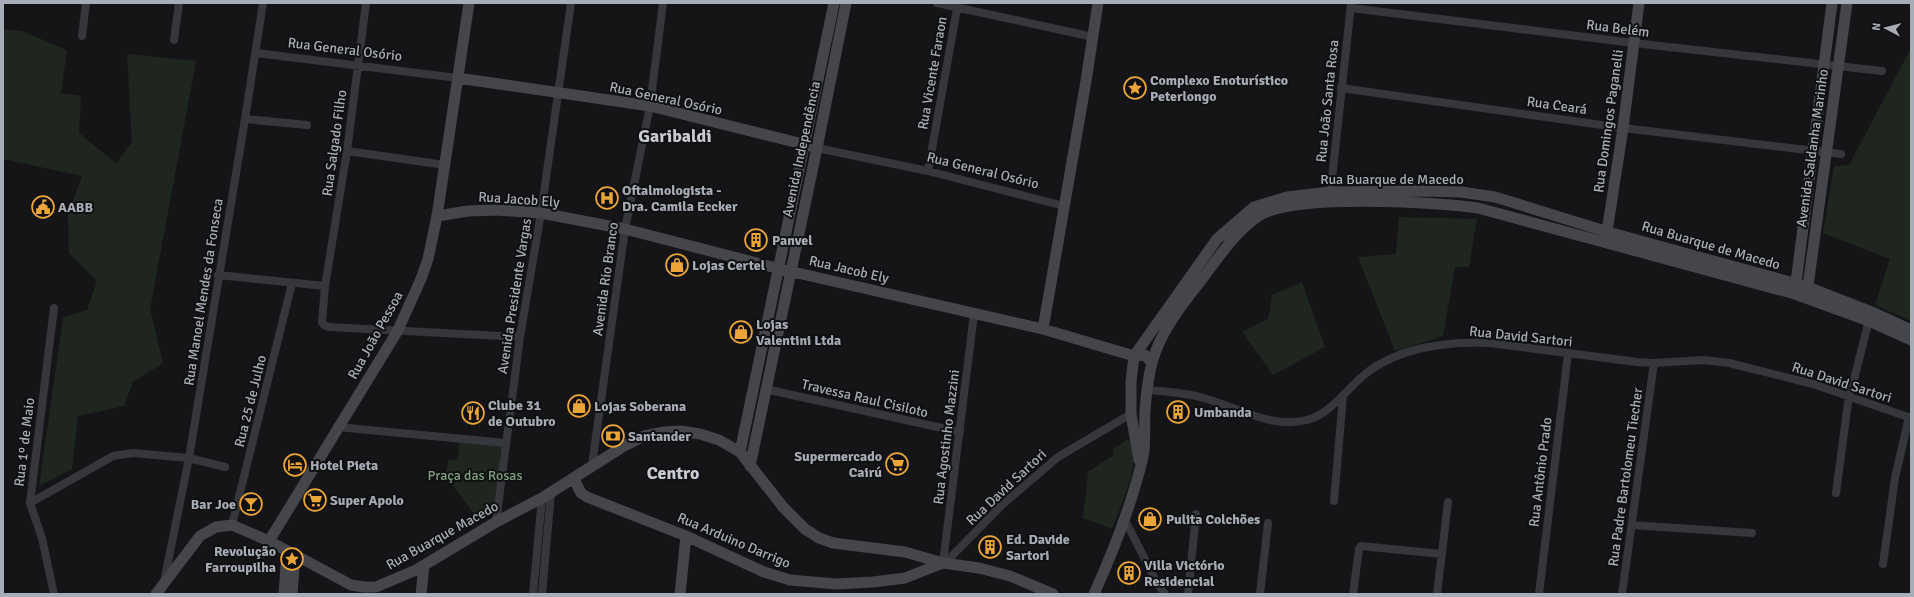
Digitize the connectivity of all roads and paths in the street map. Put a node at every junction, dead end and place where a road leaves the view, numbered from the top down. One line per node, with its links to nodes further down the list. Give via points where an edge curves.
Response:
1 (86, 3): 17 (street)
2 (179, 3): 19 (street)
3 (263, 3): 21 (street, Rua Manoel Mendes da Fonseca)
4 (366, 3): 23 (street, Rua Salgado Filho)
5 (469, 3): 26 (main road, Rua João Pessoa)
6 (571, 3): 28 (street, Avenida Presidente Vargas)
7 (663, 3): 29 (street, Avenida Rio Branco)
8 (834, 3): 33 (main road, Avenida Independência)
9 (846, 3): 34 (main road, Avenida Independência)
10 (937, 3): 15 (street)
11 (1098, 3): 18 (main road)
12 (1639, 3): 20 (main road, Rua Domingos Paganelli)
13 (1832, 3): 22 (main road, Avenida Saldanha Marinho)
14 (1847, 3): 24 (main road, Avenida Saldanha Marinho)
15 (958, 5): 18 (street); 40 (street, Rua Vicente Faraon)
16 (1351, 5): 20 (street, Rua Belém); 27 (street, Rua João Santa Rosa)
17 (82, 36)
18 (1093, 37): 42 (main road)
19 (174, 40)
20 (1634, 43): 22 (street, Rua Belém); 32 (main road, Rua Domingos Paganelli)
21 (256, 53): 23 (street, Rua General Osório); 30 (street, Rua Manoel Mendes da Fonseca)
22 (1824, 64): 24 (street, Rua Belém); 35 (main road, Avenida Saldanha Marinho)
23 (357, 66): 26 (street, Rua General Osório); 36 (street, Rua Salgado Filho)
24 (1839, 66): 25 (street, Rua Belém); 37 (main road, Avenida Saldanha Marinho)
25 (1882, 71)
26 (458, 78): 28 (main road, Rua General Osório); 39 (main road, Rua João Pessoa)
27 (1341, 88): 32 (street, Rua Ceará); 41 (street, Rua João Santa Rosa)
28 (558, 93): 29 (main road, Rua General Osório); 43 (street, Avenida Presidente Vargas)
29 (650, 106): 33 (main road, Rua General Osório); 45 (street, Avenida Rio Branco)
30 (245, 119): 31 (street); 49 (street, Rua Manoel Mendes da Fonseca)
31 (307, 126)
32 (1623, 128): 35 (street, Rua Ceará); 46 (main road, Rua Domingos Paganelli)
33 (805, 145): 34 (main road, Rua General Osório); 48 (main road, Avenida Independência)
34 (817, 148): 40 (street, Rua General Osório); 48 (main road, Avenida Independência)
35 (1813, 150): 37 (street, Rua Ceará); 52 (main road, Avenida Saldanha Marinho)
36 (347, 151): 39 (street); 51 (street, Rua Salgado Filho)
37 (1826, 152): 38 (street, Rua Ceará); 53 (main road, Avenida Saldanha Marinho)
38 (1841, 154)
39 (445, 165): 44 (main road, Rua João Pessoa)
40 (928, 171): 42 (street, Rua General Osório)
41 (1330, 197): 46 (main road, Rua Buarque de Macedo, via 1461,192 1495,197); 47 (main road, Rua Buarque de Macedo, via 1478,208); 63 (main road, Rua Buarque de Macedo, via 1287,197 1254,207 1217,239); 64 (main road, Rua Buarque de Macedo, via 1258,216 1233,239 1194,289 1158,344)
42 (1064, 206): 57 (main road)
43 (541, 213): 44 (main road, Rua Jacob Ely, via 496,210); 45 (main road, Rua Jacob Ely); 60 (street, Avenida Presidente Vargas)
44 (437, 216): 59 (main road, Rua João Pessoa, via 422,279)
45 (624, 229): 48 (main road, Rua Jacob Ely); 78 (street, Avenida Rio Branco)
46 (1608, 232): 47 (main road, Rua Domingos Paganelli); 52 (main road, Rua Buarque de Macedo)
47 (1605, 243): 52 (main road, Rua Buarque de Macedo)
48 (785, 270): 55 (main road, Rua Jacob Ely); 67 (main road, Avenida Independência); 76 (main road, Avenida Independência)
49 (218, 275): 50 (street); 77 (street, Rua Manoel Mendes da Fonseca)
50 (292, 283): 51 (street); 92 (street, Rua 25 de Julho)
51 (324, 286): 59 (street, Rua Salgado Filho, via 324,325)
52 (1795, 289): 53 (main road, Rua Buarque de Macedo)
53 (1807, 293): 56 (main road, Rua Buarque de Macedo)
54 (54, 308): 87 (street, Rua 1º de Maio)
55 (974, 314): 57 (main road, Rua Jacob Ely); 74 (street, Rua Agostinho Mazzini)
56 (1870, 316): 58 (main road, Rua Buarque de Macedo); 61 (main road, Rua Buarque de Macedo); 70 (street)
57 (1043, 329): 63 (main road, Rua Jacob Ely)
58 (1911, 330)
59 (397, 332): 60 (street); 73 (main road, Rua João Pessoa)
60 (520, 337): 75 (street, Avenida Presidente Vargas)
61 (1911, 340)
62 (1568, 354): 65 (street, Rua David Sartori); 69 (street, Rua David Sartori, via 1471,342 1415,350 1378,365); 118 (street, Rua Antônio Prado)
63 (1134, 356): 64 (main road, Rua Jacob Ely, via 1145,355); 66 (main road, Rua Buarque de Macedo)
64 (1152, 363): 68 (main road, Rua Buarque de Macedo)
65 (1654, 363): 70 (street, Rua David Sartori, via 1704,360 1728,362); 93 (street, Rua Padre Bartolomeu Tiecher)
66 (1131, 382): 68 (main road, via 1136,390); 71 (main road, Rua Buarque de Macedo)
67 (765, 389): 74 (street, Travessa Raul Cisiloto); 79 (main road, Avenida Independência)
68 (1147, 390): 69 (street, Rua David Sartori, via 1205,398 1265,420 1290,423 1308,420 1322,413); 81 (main road, Rua Buarque de Macedo)
69 (1343, 396): 85 (street)
70 (1851, 396): 72 (street, Rua David Sartori); 83 (street, via 1842,439)
71 (1131, 414): 81 (main road, Rua Buarque de Macedo); 99 (street, Rua David Sartori, via 1058,457 1002,506)
72 (1910, 418): 100 (street, via 1895,478)
73 (337, 427): 75 (street); 96 (main road, Rua João Pessoa)
74 (960, 432): 99 (street, Rua Agostinho Mazzini)
75 (506, 443): 90 (street, Avenida Presidente Vargas)
76 (740, 452): 78 (main road, Rua Buarque Macedo, via 719,440 700,434 664,432 644,436); 79 (main road)
77 (188, 458): 80 (street, Rua 1º de Maio); 87 (street, Rua 1º de Maio, via 133,453 113,456); 102 (street, Rua Manoel Mendes da Fonseca)
78 (592, 466): 82 (main road, Rua Buarque Macedo)
79 (750, 466): 99 (main road, via 783,508 819,538 833,543 905,552)
80 (225, 467)
81 (1140, 467): 89 (main road, Rua Buarque de Macedo)
82 (574, 479): 84 (main road, Rua Buarque Macedo); 95 (main road, Rua Arduino Darrigo, via 581,493 587,497)
83 (1836, 493)
84 (547, 495): 90 (main road, Rua Buarque Macedo); 108 (street); 109 (street)
85 (1334, 501)
86 (1448, 502): 98 (street)
87 (30, 503): 103 (street, via 42,538)
88 (1196, 514): 114 (street)
89 (1124, 518): 112 (main road, Rua Buarque de Macedo); 113 (street)
90 (496, 522): 101 (main road, Rua Buarque Macedo)
91 (1268, 523): 115 (street)
92 (232, 525): 96 (main road, Rua Buarque Macedo); 102 (main road, via 216,527 200,536)
93 (1632, 525): 94 (street); 119 (street, Rua Padre Bartolomeu Tiecher)
94 (1752, 533)
95 (686, 536): 99 (main road, Rua Arduino Darrigo, via 745,564 790,580 836,584 873,582 905,578); 110 (main road)
96 (269, 541): 97 (main road, Rua Buarque Macedo)
97 (291, 554): 101 (main road, Rua Buarque Macedo, via 351,585 364,587 376,587); 104 (main road); 105 (main road)
98 (1442, 554): 116 (street, via 1365,546 1359,548); 117 (street)
99 (944, 563): 111 (main road, via 1010,576)
100 (1883, 564)
101 (420, 567): 106 (main road); 107 (main road)
102 (159, 590)
103 (54, 594)
104 (284, 594)
105 (292, 594)
106 (414, 594)
107 (422, 594)
108 (533, 594)
109 (542, 594)
110 (680, 594)
111 (1053, 594)
112 (1094, 594)
113 (1165, 594)
114 (1188, 594)
115 (1260, 594)
116 (1353, 594)
117 (1437, 594)
118 (1539, 594)
119 (1622, 594)

